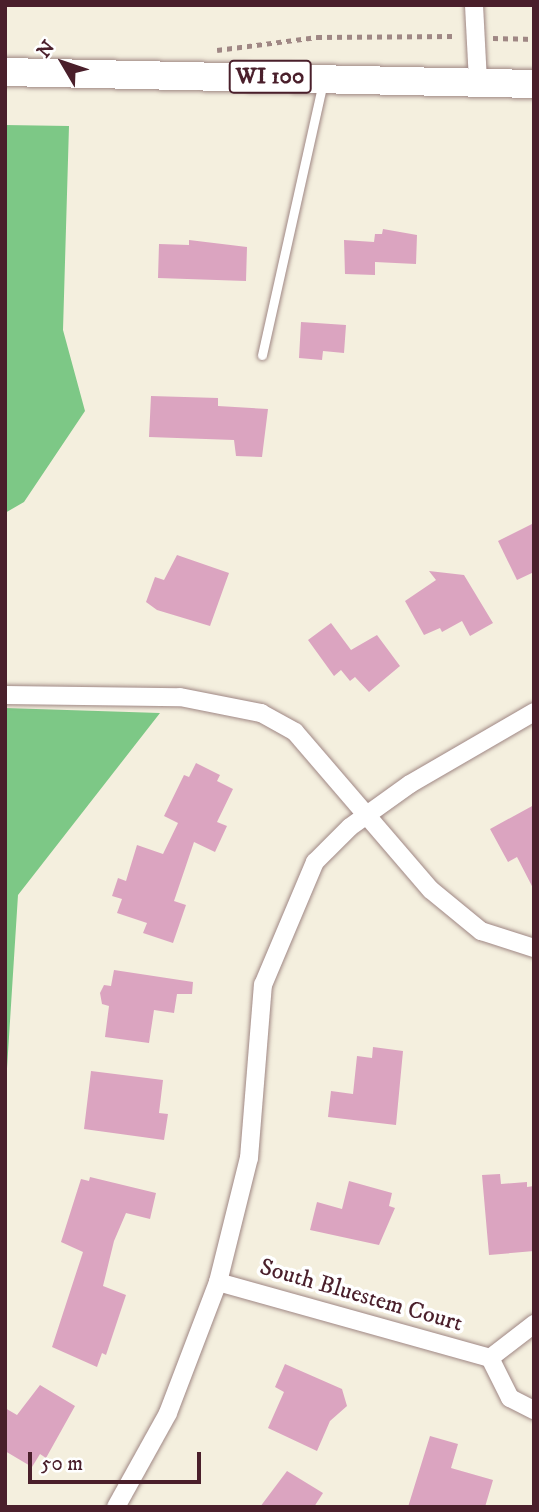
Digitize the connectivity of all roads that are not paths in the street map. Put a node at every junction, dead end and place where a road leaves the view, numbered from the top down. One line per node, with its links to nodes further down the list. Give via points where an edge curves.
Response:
1 (474, 5): 4 (street)
2 (5, 72): 3 (main road, WI 100)
3 (324, 78): 4 (main road, WI 100); 6 (lane)
4 (478, 81): 5 (main road, WI 100)
5 (534, 84)
6 (262, 355)
7 (5, 695): 9 (street, via 180,697 261,713 295,732)
8 (534, 712): 9 (street, via 410,784)
9 (366, 816): 10 (street, via 431,890 481,931); 11 (street, via 315,862 263,985 249,1158)
10 (534, 948)
11 (218, 1282): 13 (street, South Bluestem Court); 15 (street, via 168,1413)
12 (534, 1324): 13 (street)
13 (490, 1358): 14 (street, via 510,1398)
14 (534, 1410)
15 (116, 1507)

